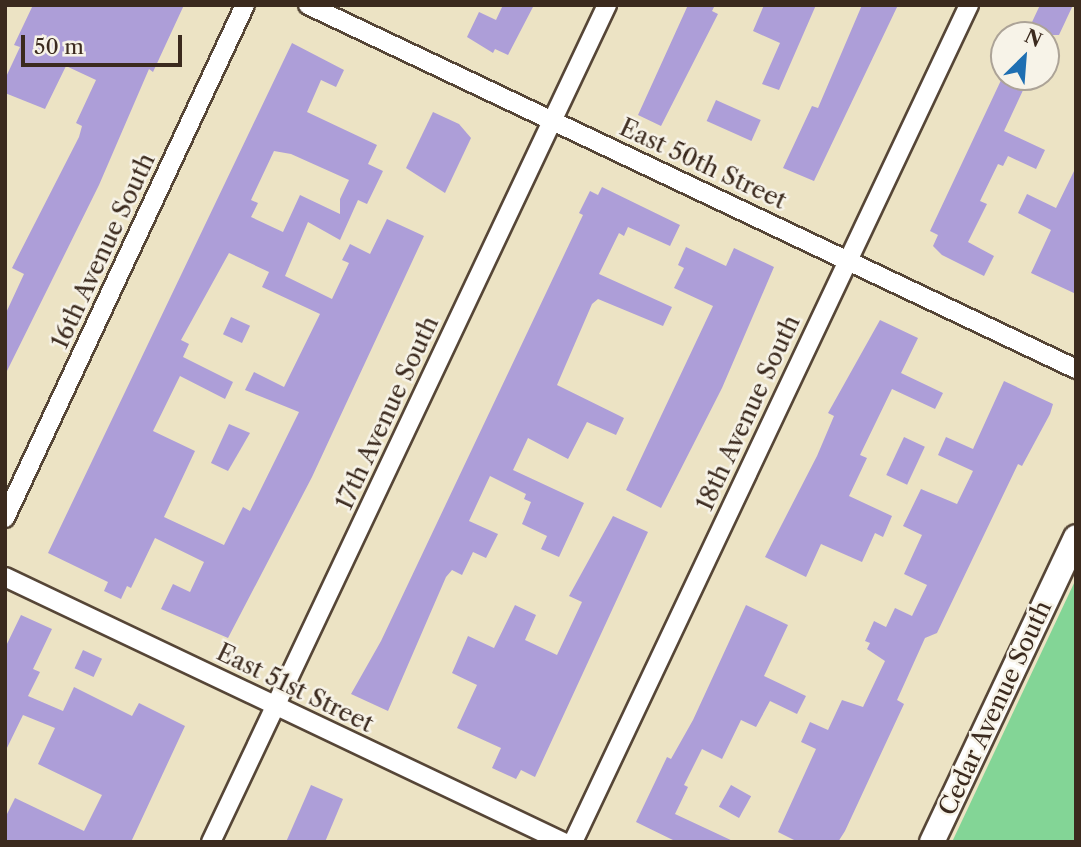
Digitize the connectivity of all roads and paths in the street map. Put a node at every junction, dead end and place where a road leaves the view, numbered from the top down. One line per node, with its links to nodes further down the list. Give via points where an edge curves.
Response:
1 (245, 5): 8 (street, 16th Avenue South)
2 (308, 5): 5 (street, East 50th Street)
3 (607, 5): 5 (street, 17th Avenue South)
4 (969, 5): 6 (street, 18th Avenue South)
5 (553, 121): 6 (street, East 50th Street); 11 (street, 17th Avenue South)
6 (848, 259): 7 (street, East 50th Street); 14 (street, 18th Avenue South)
7 (1076, 369)
8 (5, 518)
9 (1076, 537): 15 (main road, Cedar Avenue South)
10 (5, 578): 11 (street, East 51st Street)
11 (276, 708): 12 (street, 17th Avenue South); 13 (street, East 51st Street)
12 (211, 842)
13 (564, 842)
14 (573, 842)
15 (932, 842)

